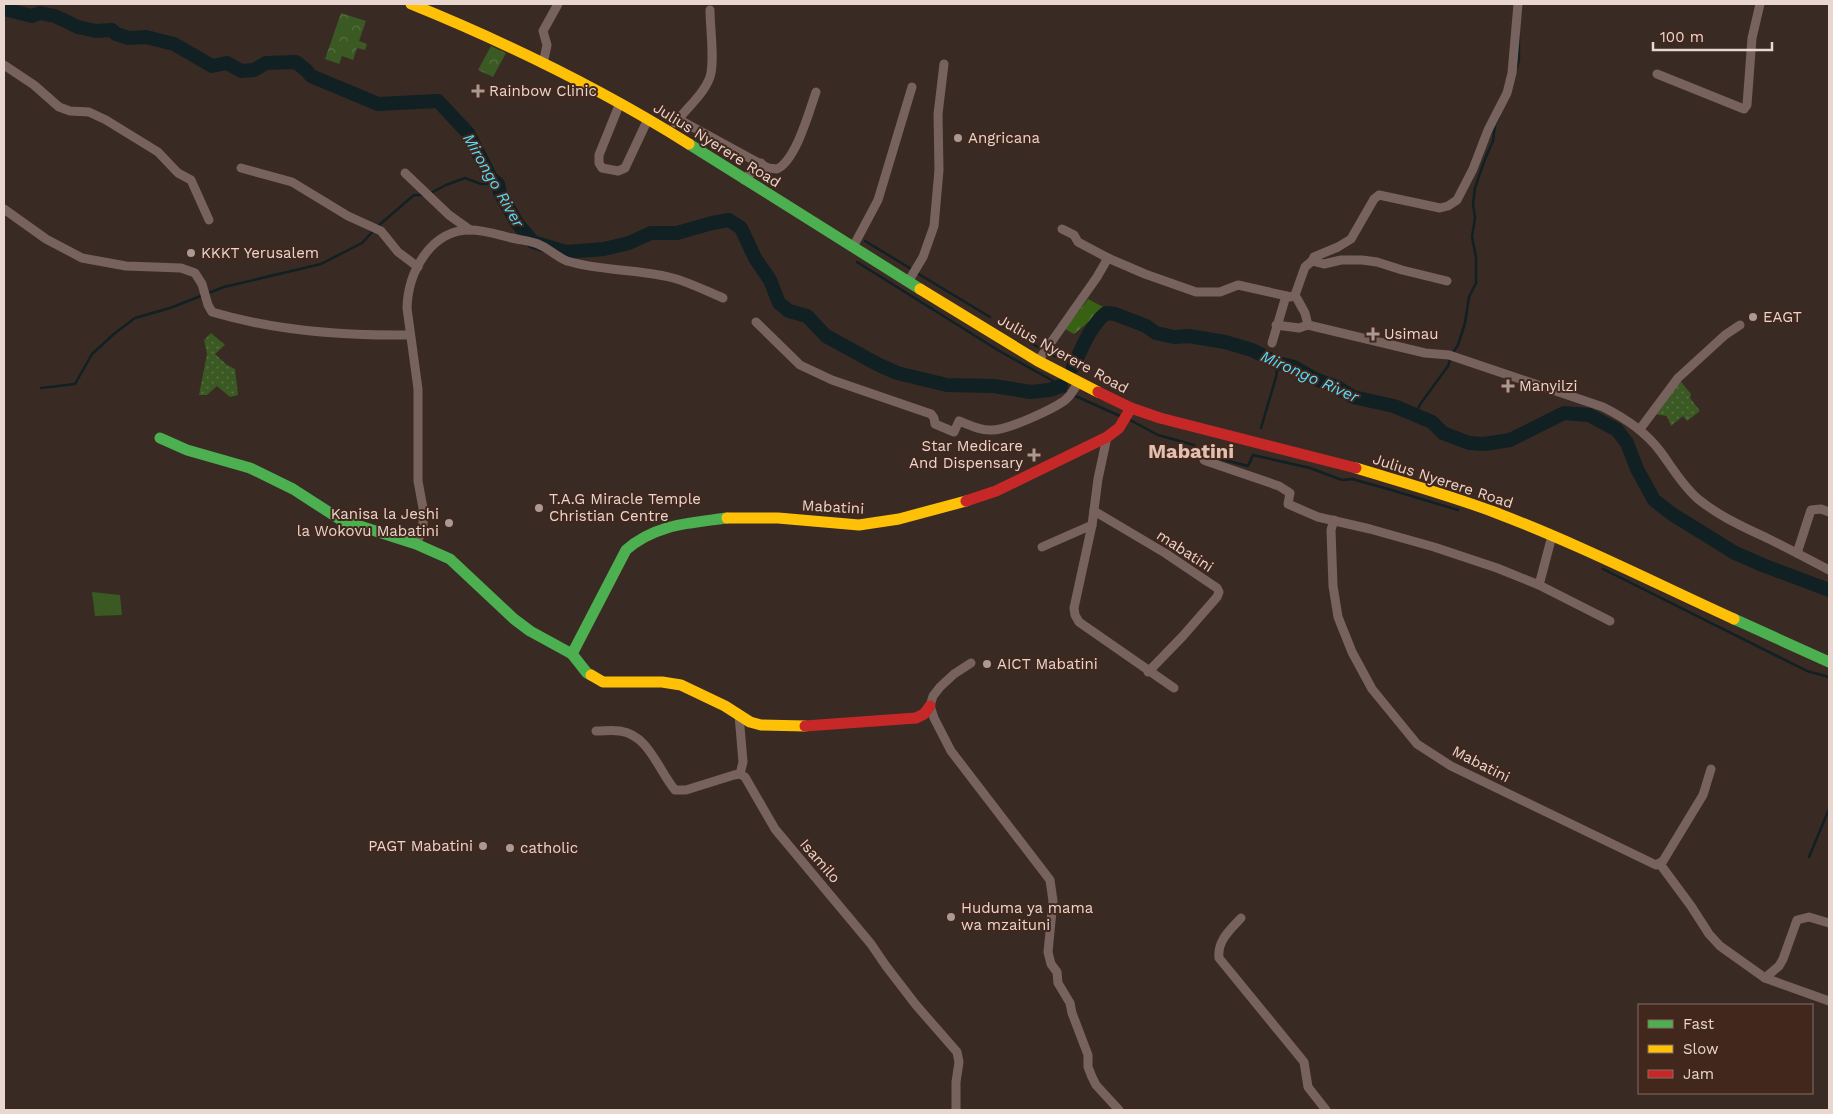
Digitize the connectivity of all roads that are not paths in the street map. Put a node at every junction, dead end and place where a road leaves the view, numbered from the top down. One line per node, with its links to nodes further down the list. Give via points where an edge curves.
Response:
1 (412, 4): 6 (main road, Julius Nyerere Road)
2 (558, 4): 6 (street, via 543,31 547,45)
3 (1518, 4): 26 (street, via 1512,73 1507,93 1457,200 1440,208 1379,195 1351,239)
4 (1760, 4): 9 (street, via 1754,26 1744,109)
5 (710, 10): 14 (street, via 710,77)
6 (543, 64): 12 (main road, Julius Nyerere Road)
7 (944, 64): 28 (street, via 938,114 939,170 934,226)
8 (4, 65): 21 (street, via 63,109 89,112 158,152 178,173 190,180)
9 (1656, 74)
10 (912, 87): 24 (street, via 878,200)
11 (816, 92): 16 (street, via 788,162 777,169)
12 (620, 103): 13 (main road, Julius Nyerere Road); 13 (street, via 600,155 602,168 618,171 625,168)
13 (648, 119): 15 (main road, Julius Nyerere Road)
14 (678, 119): 15 (street); 16 (street)
15 (668, 130): 19 (main road, Julius Nyerere Road)
16 (762, 163): 19 (street)
17 (241, 168): 27 (street, via 292,182 341,212 381,231 398,252)
18 (405, 173): 23 (street, via 449,215)
19 (744, 180): 24 (main road, Julius Nyerere Road)
20 (4, 209): 36 (street, via 46,239 82,258 126,266 181,268 195,273 212,312 261,324 302,329)
21 (209, 220)
22 (1062, 229): 25 (street)
23 (470, 230): 27 (street, via 448,235 437,242); 31 (street, via 538,244 566,260 670,277)
24 (853, 247): 28 (main road, Julius Nyerere Road)
25 (1108, 258): 30 (street, via 1196,292 1220,292 1238,284); 38 (street)
26 (1312, 262): 29 (street, via 1362,260); 30 (street, via 1307,264)
27 (418, 267): 36 (street, via 407,295)
28 (913, 275): 38 (main road, Julius Nyerere Road)
29 (1447, 281)
30 (1290, 295): 33 (street); 34 (street, via 1305,314)
31 (723, 298)
32 (756, 322): 39 (street, via 800,365 832,380 931,414 935,424 954,432 959,421 983,429 1002,428 1053,407)
33 (1276, 325): 34 (street, via 1298,328); 37 (street)
34 (1308, 325): 41 (street, via 1425,353 1449,355 1602,407)
35 (1740, 325): 41 (street, via 1678,378)
36 (410, 336): 50 (street, via 418,389 418,481 423,508 423,529)
37 (1272, 343)
38 (1038, 361): 39 (main road, Julius Nyerere Road)
39 (1074, 390): 40 (main road, Julius Nyerere Road)
40 (1131, 408): 42 (main road, Mabatini, via 1119,428); 49 (main road, Julius Nyerere Road, via 1441,493)
41 (1640, 429): 52 (street, via 1699,499 1741,526)
42 (1107, 437): 45 (street); 56 (main road, Mabatini, via 996,491 899,519 859,525 732,517 672,525 655,531 626,550)
43 (160, 438): 50 (main road, via 187,450 250,468 341,520)
44 (1193, 452): 47 (street, via 1209,462 1279,486 1290,493 1288,504)
45 (1094, 511): 48 (street); 59 (street, mabatini, via 1217,588 1217,597)
46 (1829, 512): 52 (street, via 1821,508 1811,510)
47 (1334, 520): 54 (street, via 1434,547); 66 (street, Mabatini, via 1331,530 1333,586 1338,617 1372,689 1417,744 1450,766 1652,864)
48 (1092, 525): 51 (street); 59 (street, via 1075,599 1075,615 1079,622)
49 (1552, 536): 54 (street); 57 (main road, Julius Nyerere Road)
50 (416, 544): 56 (main road, via 450,558 514,619)
51 (1042, 547)
52 (1797, 553): 53 (street)
53 (1829, 570)
54 (1539, 585): 55 (street)
55 (1610, 621)
56 (572, 654): 62 (main road, via 587,673 603,682 671,682)
57 (1829, 662)
58 (971, 663): 61 (street, via 940,687)
59 (1148, 672): 60 (street)
60 (1174, 688)
61 (930, 706): 62 (main road, via 916,718 799,726 761,725); 72 (street, via 951,751 1050,880 1053,890 1048,952 1051,964 1070,1002 1092,1077)
62 (739, 715): 65 (street, via 744,762)
63 (596, 731): 65 (street, via 620,731 634,736 675,790 686,790)
64 (1711, 769): 66 (street, via 1702,795)
65 (740, 774): 71 (street, Isamilo, via 748,781 780,836 957,1052 960,1062)
66 (1660, 864): 69 (street, via 1720,946)
67 (1241, 918): 73 (street, via 1221,943 1219,958 1304,1062 1308,1087)
68 (1829, 923): 69 (street, via 1809,917 1797,920 1783,959)
69 (1765, 978): 70 (street)
70 (1829, 1001)
71 (956, 1110)
72 (1119, 1110)
73 (1326, 1110)

